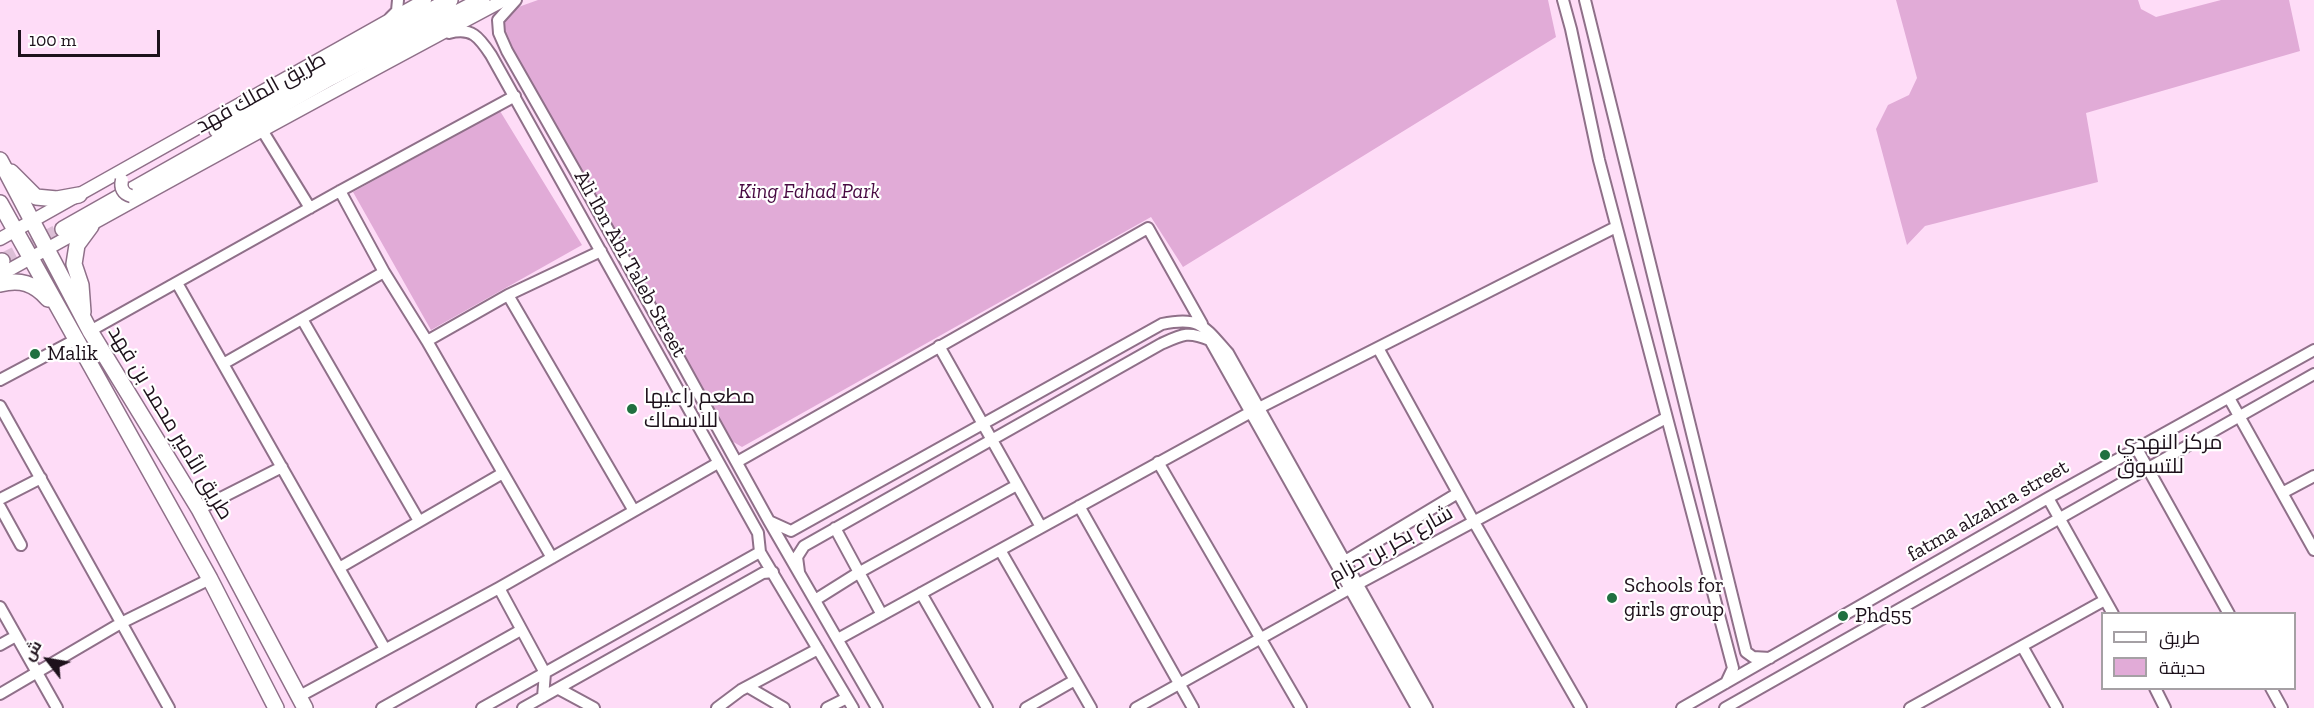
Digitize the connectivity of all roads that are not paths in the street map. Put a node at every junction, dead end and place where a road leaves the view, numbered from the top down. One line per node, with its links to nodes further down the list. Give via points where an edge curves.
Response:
1 (398, 0): 9 (street, via 397,11)
2 (425, 0): 9 (main road)
3 (450, 0): 4 (highway, طريق الملك فهد, via 324,68 61,225)
4 (482, 0)
5 (504, 0): 10 (main road)
6 (516, 0): 11 (street, Ali Ibn Abi Taleb Street, via 498,20)
7 (1563, 0): 24 (street)
8 (1585, 0): 105 (street, via 1746,652 1753,657)
9 (382, 25): 16 (main road)
10 (437, 36): 12 (street, Ali Ibn Abi Taleb Street, via 468,31); 14 (main road)
11 (504, 44): 12 (street, via 494,32 488,33 485,36); 53 (street, Ali Ibn Abi Taleb Street)
12 (490, 53): 13 (street, Ali Ibn Abi Taleb Street)
13 (515, 96): 17 (street); 28 (street, Ali Ibn Abi Taleb Street)
14 (261, 130): 18 (main road); 21 (street)
15 (0, 161): 19 (highway, via 36,197); 22 (highway, طريق الأمير محمد بن فهد)
16 (135, 161): 18 (main road, bridge, via 122,180 123,192 131,196); 19 (main road)
17 (340, 192): 21 (street); 31 (street)
18 (151, 193): 23 (main road)
19 (79, 195): 22 (main road)
20 (0, 202): 25 (highway, طريق الأمير محمد بن فهد)
21 (310, 208): 32 (street)
22 (31, 222): 25 (main road); 27 (highway, طريق الأمير محمد بن فهد)
23 (91, 226): 27 (main road); 37 (highway, via 77,246 74,264 81,285)
24 (1616, 227): 40 (street); 49 (street)
25 (15, 231): 26 (main road); 29 (highway, طريق الأمير محمد بن فهد)
26 (0, 238)
27 (46, 250): 29 (main road); 37 (highway, طريق الأمير محمد بن فهد)
28 (601, 251): 34 (street); 55 (street, Ali Ibn Abi Taleb Street)
29 (30, 259): 30 (main road); 37 (highway, طريق الأمير محمد بن فهد)
30 (1, 266)
31 (384, 272): 35 (street); 38 (street)
32 (177, 283): 37 (street); 42 (street)
33 (0, 284): 37 (highway, via 18,281 38,288)
34 (508, 295): 38 (street); 69 (street)
35 (302, 319): 42 (street); 71 (street)
36 (1202, 324): 39 (street, via 1148,228); 47 (street, via 1228,353); 50 (street, via 1181,320 1162,324)
37 (80, 328): 44 (street); 68 (highway, طريق الأمير محمد بن فهد); 86 (highway, طريق الأمير محمد بن فهد)
38 (427, 341): 58 (street)
39 (939, 346): 50 (street); 53 (street)
40 (1378, 348): 47 (street); 62 (street)
41 (2314, 350): 45 (street, fatma alzahra street)
42 (223, 364): 56 (street)
43 (2314, 374): 48 (street)
44 (0, 380)
45 (2229, 398): 48 (street); 52 (street, fatma alzahra street)
46 (0, 406): 60 (street)
47 (1255, 410): 51 (street, via 1210,340 1193,333 1161,344); 54 (street); 81 (street); 87 (street)
48 (2239, 417): 57 (street); 63 (street)
49 (1666, 418): 73 (street, شارع بكر بن حزام); 109 (street, via 1733,668)
50 (984, 424): 51 (street); 72 (street, via 791,531)
51 (991, 440): 61 (street); 75 (street)
52 (2137, 449): 57 (street); 64 (street, fatma alzahra street)
53 (736, 462): 72 (street, Ali Ibn Abi Taleb Street)
54 (1158, 462): 66 (street); 100 (street)
55 (718, 463): 69 (street); 79 (street, Ali Ibn Abi Taleb Street, via 758,533)
56 (282, 467): 68 (street); 82 (street)
57 (2147, 469): 70 (street); 94 (street)
58 (503, 473): 71 (street); 80 (street)
59 (2314, 476): 63 (street)
60 (41, 478): 65 (street); 96 (street)
61 (1017, 485): 74 (street); 85 (street)
62 (1458, 493): 73 (street); 81 (street)
63 (2282, 493): 78 (street)
64 (2048, 498): 70 (street); 105 (street, fatma alzahra street)
65 (0, 499)
66 (1078, 506): 74 (street); 110 (street)
67 (0, 507): 76 (street)
68 (199, 509): 117 (highway, طريق الأمير محمد بن فهد)
69 (634, 511): 80 (street)
70 (2060, 518): 91 (street); 140 (street)
71 (419, 521): 82 (street)
72 (769, 521): 84 (street, Ali Ibn Abi Taleb Street)
73 (1474, 522): 87 (street, شارع بكر بن حزام); 138 (street)
74 (1041, 527): 77 (street)
75 (835, 528): 84 (street, via 804,546 797,558); 85 (street)
76 (21, 545)
77 (1000, 549): 89 (street); 108 (street)
78 (2314, 549)
79 (760, 552): 83 (street, Ali Ibn Abi Taleb Street); 107 (street)
80 (552, 558): 88 (street)
81 (1345, 561): 87 (street)
82 (339, 568): 103 (street)
83 (773, 572): 104 (street); 112 (street, via 763,573)
84 (799, 572): 90 (street, Ali Ibn Abi Taleb Street)
85 (858, 573): 90 (street); 95 (street)
86 (210, 579): 96 (street); 121 (highway, طريق الأمير محمد بن فهد)
87 (1354, 586): 100 (street, شارع بكر بن حزام); 136 (street); 137 (street)
88 (499, 588): 97 (street); 103 (street)
89 (921, 593): 95 (street); 130 (street)
90 (815, 600): 99 (street, Ali Ibn Abi Taleb Street)
91 (2105, 600): 93 (street); 102 (street)
92 (0, 607): 98 (street)
93 (2112, 612)
94 (2228, 612)
95 (882, 615): 99 (street)
96 (121, 622): 106 (street); 120 (street)
97 (521, 630): 107 (street); 122 (street)
98 (16, 636): 101 (street); 106 (street)
99 (838, 639): 129 (street, Ali Ibn Abi Taleb Street)
100 (1260, 639): 110 (street, شارع بكر بن حزام); 135 (street)
101 (0, 645)
102 (2022, 646): 141 (street); 142 (street)
103 (385, 649): 117 (street)
104 (818, 649): 111 (street); 118 (street)
105 (1771, 658): 109 (street, fatma alzahra street)
106 (37, 672): 115 (street); 119 (street)
107 (545, 673): 116 (street); 123 (street)
108 (1075, 680): 131 (street); 132 (street)
109 (1726, 683): 139 (street, fatma alzahra street)
110 (1179, 684): 133 (street, شارع بكر بن حزام); 134 (street)
111 (748, 687): 126 (street); 127 (street)
112 (559, 688): 116 (street); 125 (street)
113 (2156, 690): 143 (street)
114 (2272, 690): 144 (street)
115 (0, 694)
116 (543, 697): 124 (street)
117 (301, 702)
118 (850, 703): 128 (street)
119 (57, 708)
120 (169, 708)
121 (276, 708)
122 (381, 708)
123 (482, 708)
124 (523, 708)
125 (594, 708)
126 (717, 708)
127 (784, 708)
128 (827, 708)
129 (877, 708)
130 (987, 708)
131 (1026, 708)
132 (1091, 708)
133 (1136, 708)
134 (1193, 708)
135 (1300, 708)
136 (1418, 708)
137 (1427, 708)
138 (1581, 708)
139 (1682, 708)
140 (1725, 708)
141 (1910, 708)
142 (2057, 708)
143 (2165, 708)
144 (2282, 708)

